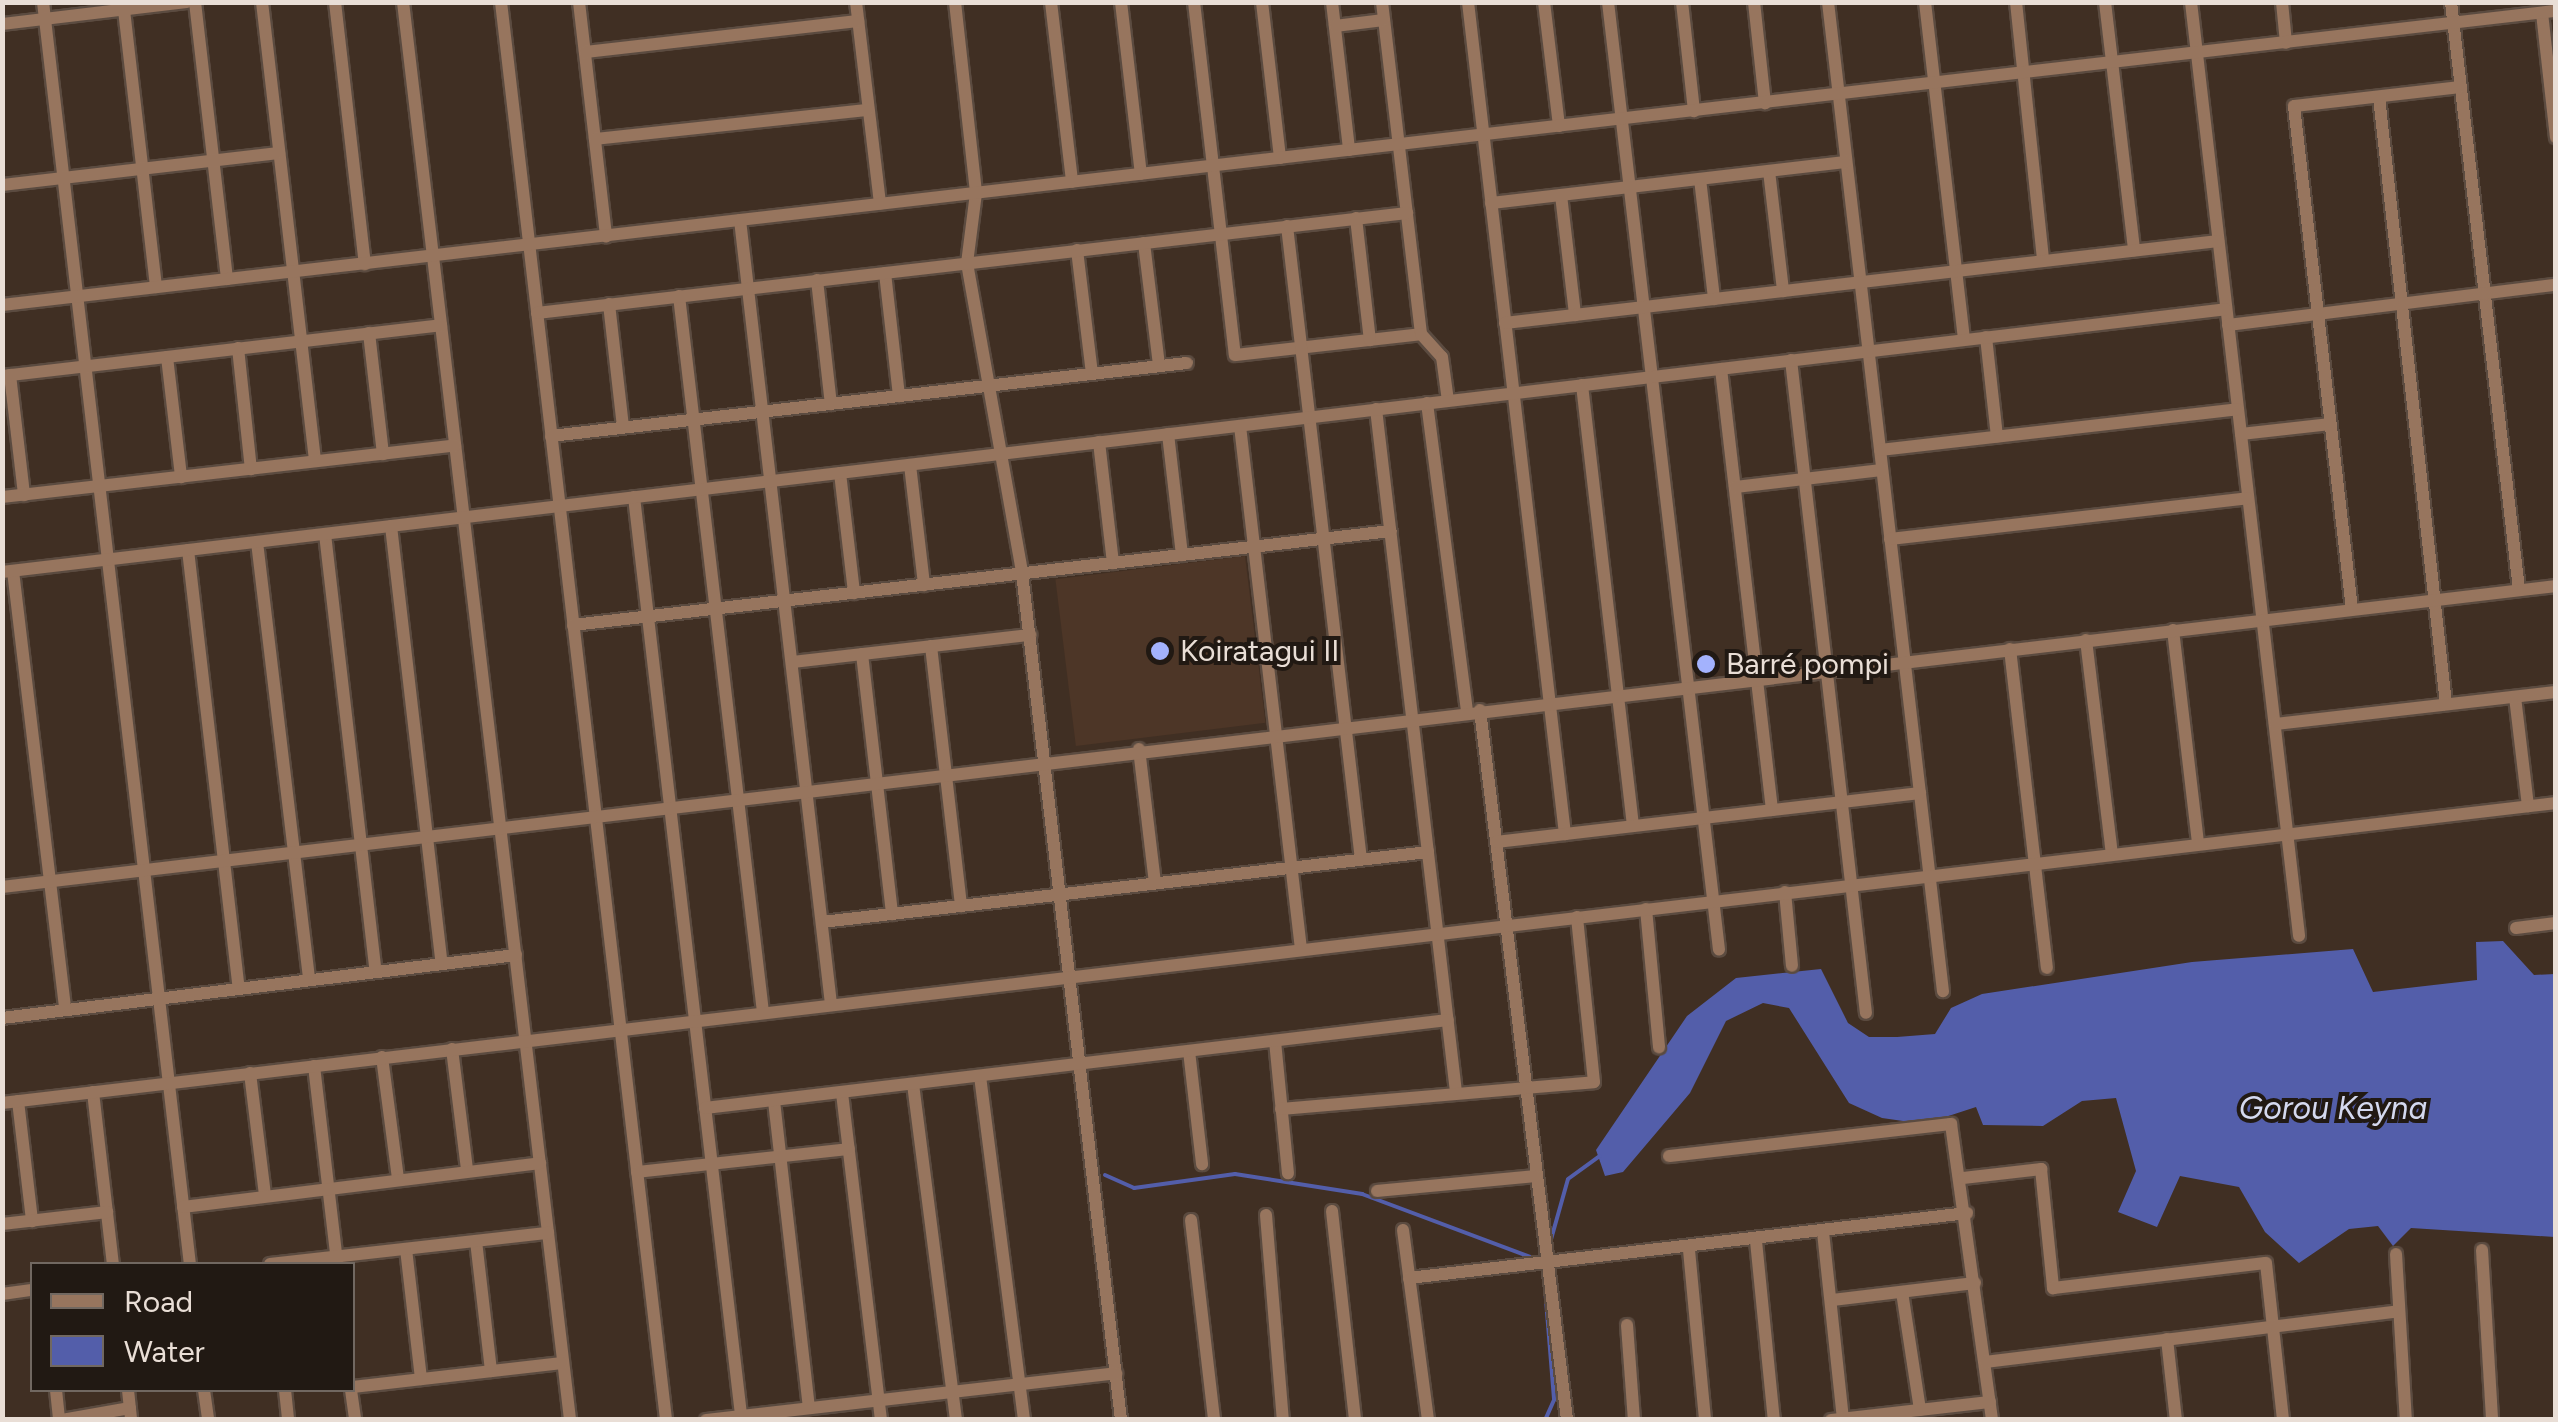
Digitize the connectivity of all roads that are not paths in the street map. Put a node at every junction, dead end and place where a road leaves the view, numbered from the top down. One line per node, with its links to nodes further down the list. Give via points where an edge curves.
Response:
1 (43, 2): 31 (street)
2 (187, 2): 29 (street)
3 (195, 2): 58 (street)
4 (262, 2): 56 (street)
5 (335, 2): 87 (street)
6 (404, 2): 84 (street)
7 (501, 2): 81 (street)
8 (579, 2): 38 (street)
9 (856, 2): 33 (street)
10 (955, 2): 69 (street)
11 (1051, 2): 66 (street)
12 (1121, 2): 63 (street)
13 (1194, 2): 60 (street)
14 (1262, 2): 57 (street)
15 (1332, 2): 36 (street)
16 (1382, 2): 32 (street)
17 (1468, 2): 51 (street)
18 (1544, 2): 50 (street)
19 (1608, 2): 49 (street)
20 (1682, 2): 48 (street)
21 (1754, 2): 46 (street)
22 (1828, 2): 44 (street)
23 (1925, 2): 42 (street)
24 (2016, 2): 41 (street)
25 (2105, 2): 40 (street)
26 (2190, 2): 39 (street)
27 (2282, 2): 37 (street)
28 (2451, 2): 34 (street)
29 (124, 10): 31 (street); 61 (street)
30 (2549, 12): 34 (street); 52 (street)
31 (45, 19): 35 (street); 64 (street)
32 (1384, 20): 36 (street); 54 (street)
33 (858, 21): 38 (street); 47 (street)
34 (2453, 23): 37 (street); 43 (street)
35 (2, 24)
36 (1335, 26): 55 (street)
37 (2286, 42): 39 (street)
38 (584, 52): 53 (street)
39 (2196, 53): 40 (street); 79 (street)
40 (2112, 63): 41 (street); 83 (street)
41 (2023, 73): 42 (street); 85 (street)
42 (1934, 83): 44 (street); 88 (street)
43 (2461, 86): 45 (street); 98 (street)
44 (1838, 94): 46 (street); 59 (street)
45 (2378, 96): 103 (street); 108 (street, via 2294,106)
46 (1765, 102): 48 (street)
47 (867, 110): 53 (street); 72 (street)
48 (1694, 110): 49 (street)
49 (1622, 119): 50 (street); 68 (street)
50 (1559, 126): 51 (street)
51 (1484, 135): 54 (street); 71 (street)
52 (2556, 138)
53 (595, 140): 78 (street)
54 (1399, 145): 55 (street); 73 (street)
55 (1349, 150): 57 (street)
56 (279, 153): 58 (street); 89 (street)
57 (1280, 158): 60 (street)
58 (213, 161): 61 (street); 91 (street)
59 (1846, 162): 62 (street); 93 (street)
60 (1213, 166): 63 (street); 77 (street)
61 (142, 169): 64 (street); 95 (street)
62 (1769, 171): 65 (street); 97 (street)
63 (1141, 174): 66 (street)
64 (63, 178): 67 (street); 100 (street)
65 (1700, 179): 68 (street); 101 (street)
66 (1072, 182): 69 (street)
67 (2, 185)
68 (1630, 187): 70 (street); 105 (street)
69 (976, 193): 72 (street); 86 (street)
70 (1561, 195): 71 (street); 109 (street)
71 (1491, 203): 110 (street)
72 (880, 204): 75 (street)
73 (1406, 213): 74 (street); 114 (street)
74 (1356, 218): 76 (street); 116 (street)
75 (740, 220): 78 (street); 96 (street)
76 (1287, 226): 77 (street); 119 (street)
77 (1220, 234): 80 (street); 119 (street, via 1235,355)
78 (606, 236): 81 (street)
79 (2218, 240): 83 (street); 106 (street)
80 (1144, 243): 82 (street); 126 (street)
81 (529, 245): 84 (street); 107 (street)
82 (1078, 250): 86 (street); 128 (street)
83 (2134, 250): 85 (street)
84 (433, 256): 87 (street); 111 (street)
85 (2043, 261): 88 (street)
86 (967, 263): 90 (street); 132 (street)
87 (365, 264): 89 (street)
88 (1956, 271): 93 (street); 117 (street)
89 (293, 272): 91 (street); 118 (street)
90 (885, 272): 92 (street); 134 (street)
91 (227, 279): 95 (street)
92 (817, 280): 96 (street); 137 (street)
93 (1860, 282): 97 (street); 121 (street)
94 (2556, 285): 98 (street)
95 (156, 288): 100 (street)
96 (748, 288): 99 (street); 140 (street)
97 (1783, 291): 101 (street)
98 (2485, 294): 103 (street); 187 (street)
99 (679, 296): 102 (street); 142 (street)
100 (77, 297): 104 (street); 125 (street)
101 (1714, 298): 105 (street)
102 (609, 304): 107 (street); 145 (street)
103 (2403, 304): 108 (street); 189 (street)
104 (2, 305)
105 (1644, 307): 109 (street); 130 (street)
106 (2226, 308): 112 (street); 115 (street)
107 (537, 313): 148 (street)
108 (2318, 314): 112 (street); 143 (street)
109 (1575, 315): 110 (street)
110 (1505, 323): 133 (street)
111 (441, 325): 113 (street); 151 (street)
112 (2228, 325): 139 (street)
113 (369, 334): 118 (street); 154 (street)
114 (1421, 334): 116 (street); 135 (street, via 1442,356)
115 (1986, 337): 117 (street); 149 (street)
116 (1370, 340): 119 (street)
117 (1964, 340): 121 (street)
118 (301, 341): 120 (street); 155 (street)
119 (1301, 347): 141 (street)
120 (238, 348): 122 (street); 157 (street)
121 (1868, 351): 123 (street); 152 (street)
122 (167, 357): 125 (street); 160 (street)
123 (1791, 360): 127 (street); 161 (street)
124 (1188, 362): 126 (street)
125 (85, 366): 129 (street); 163 (street)
126 (1159, 366): 128 (street)
127 (1720, 368): 130 (street); 164 (street)
128 (1092, 374): 132 (street)
129 (6, 375): 166 (street)
130 (1652, 377): 131 (street); 206 (street)
131 (1582, 385): 133 (street); 208 (street)
132 (989, 386): 134 (street); 153 (street)
133 (1513, 393): 135 (street); 210 (street)
134 (899, 396): 137 (street)
135 (1448, 401): 136 (street)
136 (1427, 403): 138 (street); 212 (street)
137 (831, 404): 140 (street)
138 (1376, 409): 141 (street); 173 (street)
139 (2238, 409): 147 (street); 149 (street)
140 (762, 412): 142 (street); 162 (street)
141 (1309, 417): 144 (street); 175 (street)
142 (694, 419): 145 (street); 165 (street)
143 (2330, 424): 147 (street); 192 (street)
144 (1240, 426): 146 (street); 178 (street)
145 (623, 428): 148 (street)
146 (1168, 434): 150 (street); 180 (street)
147 (2241, 434): 169 (street)
148 (552, 436): 170 (street)
149 (1997, 436): 152 (street)
150 (1098, 442): 153 (street); 182 (street)
151 (456, 445): 154 (street); 171 (street)
152 (1880, 450): 158 (street)
153 (1004, 453): 156 (street); 184 (street)
154 (383, 454): 155 (street)
155 (315, 461): 157 (street)
156 (910, 464): 159 (street); 185 (street)
157 (252, 469): 160 (street)
158 (1882, 470): 161 (street); 176 (street)
159 (840, 473): 162 (street); 188 (street)
160 (180, 477): 163 (street)
161 (1804, 480): 164 (street); 204 (street)
162 (770, 481): 165 (street); 190 (street)
163 (99, 486): 166 (street); 181 (street)
164 (1734, 487): 205 (street)
165 (702, 489): 168 (street); 191 (street)
166 (24, 495): 167 (street)
167 (2, 497)
168 (634, 497): 170 (street); 193 (street)
169 (2248, 498): 176 (street); 194 (street)
170 (560, 506): 171 (street); 195 (street)
171 (464, 518): 172 (street); 231 (street)
172 (391, 526): 174 (street); 235 (street)
173 (1390, 531): 175 (street); 213 (street)
174 (325, 534): 177 (street); 237 (street)
175 (1323, 539): 178 (street); 215 (street)
176 (1890, 539): 202 (street)
177 (258, 542): 179 (street); 239 (street)
178 (1254, 547): 180 (street); 216 (street)
179 (188, 550): 181 (street); 242 (street)
180 (1182, 555): 182 (street)
181 (108, 560): 183 (street); 246 (street)
182 (1113, 563): 184 (street)
183 (8, 571): 248 (street)
184 (1022, 574): 185 (street); 197 (street)
185 (924, 585): 188 (street)
186 (2556, 586): 187 (street)
187 (2520, 590): 189 (street)
188 (854, 593): 190 (street)
189 (2437, 600): 192 (street); 211 (street)
190 (784, 601): 191 (street); 203 (street)
191 (716, 609): 193 (street); 223 (street)
192 (2352, 610): 194 (street)
193 (648, 616): 195 (street); 226 (street)
194 (2262, 620): 196 (street); 214 (street)
195 (574, 625): 229 (street)
196 (2173, 630): 198 (street); 238 (street)
197 (1030, 635): 199 (street); 218 (street)
198 (2086, 640): 200 (street); 241 (street)
199 (931, 646): 201 (street); 219 (street)
200 (2010, 649): 202 (street); 244 (street)
201 (862, 654): 203 (street); 220 (street)
202 (1904, 661): 204 (street); 222 (street)
203 (792, 662): 221 (street)
204 (1827, 670): 205 (street); 225 (street)
205 (1756, 678): 206 (street); 228 (street)
206 (1688, 686): 208 (street); 230 (street)
207 (2556, 692): 209 (street)
208 (1618, 694): 210 (street); 232 (street)
209 (2514, 696): 211 (street); 227 (street)
210 (1549, 702): 212 (street); 233 (street)
211 (2446, 704): 214 (street)
212 (1474, 710): 213 (street); 236 (street)
213 (1412, 718): 215 (street); 240 (street)
214 (2275, 724): 234 (street)
215 (1345, 725): 216 (street); 243 (street)
216 (1276, 733): 217 (street); 245 (street)
217 (1139, 749): 218 (street); 249 (street)
218 (1044, 760): 219 (street); 253 (street)
219 (945, 772): 220 (street); 255 (street)
220 (876, 780): 221 (street); 257 (street)
221 (806, 789): 223 (street); 259 (street)
222 (1920, 793): 225 (street); 247 (street)
223 (738, 797): 226 (street); 279 (street)
224 (2556, 802): 227 (street)
225 (1842, 805): 228 (street); 250 (street)
226 (670, 806): 229 (street); 282 (street)
227 (2528, 806): 234 (street)
228 (1772, 810): 230 (street)
229 (596, 814): 231 (street); 284 (street)
230 (1704, 818): 232 (street); 254 (street)
231 (500, 826): 235 (street); 267 (street)
232 (1633, 826): 233 (street)
233 (1565, 834): 236 (street)
234 (2288, 834): 238 (street); 264 (street)
235 (427, 835): 237 (street); 268 (street)
236 (1496, 842): 261 (street)
237 (361, 843): 239 (street); 271 (street)
238 (2198, 844): 241 (street)
239 (294, 851): 242 (street); 273 (street)
240 (1428, 852): 243 (street); 263 (street)
241 (2112, 854): 244 (street)
242 (224, 860): 246 (street); 274 (street)
243 (1361, 860): 245 (street)
244 (2035, 863): 247 (street); 270 (street)
245 (1291, 868): 249 (street); 265 (street)
246 (144, 870): 248 (street); 276 (street)
247 (1929, 876): 250 (street); 275 (street)
248 (50, 881): 251 (street); 278 (street)
249 (1155, 883): 253 (street)
250 (1851, 885): 252 (street); 280 (street)
251 (2, 887)
252 (1786, 892): 254 (street); 269 (street)
253 (1060, 894): 255 (street); 272 (street)
254 (1713, 901): 256 (street); 266 (street)
255 (961, 906): 257 (street)
256 (1646, 908): 258 (street); 287 (street)
257 (892, 914): 259 (street)
258 (1577, 917): 261 (street); 297 (street, via 1594,1082)
259 (822, 922): 277 (street)
260 (2556, 922): 262 (street)
261 (1506, 925): 263 (street); 297 (street)
262 (2516, 928)
263 (1437, 933): 265 (street); 283 (street)
264 (2300, 936)
265 (1301, 949): 272 (street)
266 (1719, 950)
267 (516, 955): 268 (street); 285 (street)
268 (442, 964): 271 (street)
269 (1792, 966)
270 (2047, 968)
271 (376, 972): 273 (street)
272 (1069, 976): 277 (street); 291 (street)
273 (308, 980): 274 (street)
274 (239, 989): 276 (street)
275 (1943, 991)
276 (159, 998): 278 (street); 295 (street)
277 (831, 1004): 279 (street)
278 (65, 1010): 281 (street)
279 (763, 1012): 282 (street)
280 (1866, 1013)
281 (2, 1018)
282 (695, 1020): 284 (street); 304 (street)
283 (1448, 1020): 286 (street); 299 (street)
284 (620, 1029): 285 (street); 313 (street)
285 (526, 1040): 288 (street); 309 (street)
286 (1275, 1041): 289 (street); 305 (street)
287 (1659, 1047)
288 (452, 1049): 290 (street); 312 (street)
289 (1189, 1051): 291 (street); 311 (street)
290 (382, 1058): 292 (street); 317 (street)
291 (1080, 1064): 294 (street); 356 (street)
292 (314, 1066): 293 (street); 318 (street)
293 (250, 1073): 295 (street); 320 (street)
294 (980, 1076): 296 (street); 358 (street)
295 (168, 1083): 298 (street); 321 (street)
296 (913, 1084): 300 (street); 364 (street)
297 (1526, 1087): 299 (street); 315 (street)
298 (94, 1092): 301 (street); 323 (street)
299 (1456, 1092): 305 (street)
300 (842, 1093): 302 (street); 306 (street)
301 (18, 1101): 303 (street); 327 (street)
302 (774, 1101): 304 (street); 307 (street)
303 (2, 1103)
304 (705, 1108): 310 (street)
305 (1282, 1110): 314 (street)
306 (849, 1149): 307 (street); 365 (street)
307 (782, 1156): 310 (street); 367 (street)
308 (1668, 1156): 316 (street, via 1941,1122 1957,1131)
309 (540, 1163): 312 (street); 330 (street)
310 (712, 1164): 313 (street); 370 (street)
311 (1202, 1164)
312 (467, 1170): 317 (street)
313 (637, 1172): 377 (street)
314 (1288, 1173)
315 (1535, 1176): 319 (street); 342 (street)
316 (1963, 1178): 324 (street); 351 (street, via 2041,1168 2053,1288 2263,1261)
317 (398, 1179): 318 (street)
318 (328, 1187): 320 (street); 338 (street)
319 (1377, 1191)
320 (265, 1196): 321 (street)
321 (183, 1206): 340 (street)
322 (1332, 1211): 385 (street)
323 (107, 1212): 327 (street); 339 (street)
324 (1967, 1214): 331 (street); 344 (street)
325 (1266, 1216): 384 (street)
326 (1192, 1220): 383 (street)
327 (32, 1221): 328 (street)
328 (2, 1224)
329 (1402, 1230): 343 (street)
330 (548, 1232): 332 (street); 354 (street)
331 (1823, 1232): 333 (street); 348 (street)
332 (476, 1241): 334 (street); 355 (street)
333 (1756, 1241): 335 (street); 390 (street)
334 (406, 1249): 338 (street); 357 (street)
335 (1689, 1250): 342 (street); 389 (street)
336 (2482, 1250): 395 (street)
337 (2396, 1254): 349 (street)
338 (337, 1260): 341 (street)
339 (113, 1262)
340 (190, 1262)
341 (304, 1262)
342 (1546, 1264): 343 (street); 387 (street)
343 (1409, 1278): 386 (street)
344 (1975, 1283): 346 (street); 353 (street)
345 (30, 1290): 347 (street)
346 (1902, 1292): 348 (street); 368 (street)
347 (2, 1294)
348 (1832, 1300): 371 (street)
349 (2399, 1311): 351 (street); 394 (street)
350 (1626, 1325): 388 (street)
351 (2273, 1326): 352 (street); 393 (street)
352 (2167, 1339): 353 (street); 392 (street)
353 (1985, 1362): 366 (street)
354 (564, 1363): 355 (street); 376 (street)
355 (491, 1371): 357 (street)
356 (1116, 1373): 358 (street); 382 (street)
357 (421, 1379): 359 (street)
358 (1020, 1384): 364 (street); 381 (street)
359 (355, 1388)
360 (56, 1392): 372 (street)
361 (204, 1392): 373 (street)
362 (284, 1392): 374 (street)
363 (352, 1392): 375 (street)
364 (952, 1392): 365 (street); 380 (street)
365 (879, 1400): 367 (street); 379 (street)
366 (1990, 1402): 368 (street); 391 (street)
367 (809, 1408): 370 (street)
368 (1920, 1410): 371 (street)
369 (131, 1414): 372 (street)
370 (741, 1416): 378 (street)
371 (1837, 1419)
372 (60, 1420)
373 (208, 1420)
374 (288, 1420)
375 (355, 1420)
376 (570, 1420)
377 (666, 1420)
378 (706, 1420)
379 (882, 1420)
380 (956, 1420)
381 (1024, 1420)
382 (1121, 1420)
383 (1214, 1420)
384 (1284, 1420)
385 (1355, 1420)
386 (1428, 1420)
387 (1567, 1420)
388 (1634, 1420)
389 (1705, 1420)
390 (1774, 1420)
391 (1992, 1420)
392 (2176, 1420)
393 (2283, 1420)
394 (2406, 1420)
395 (2492, 1420)

